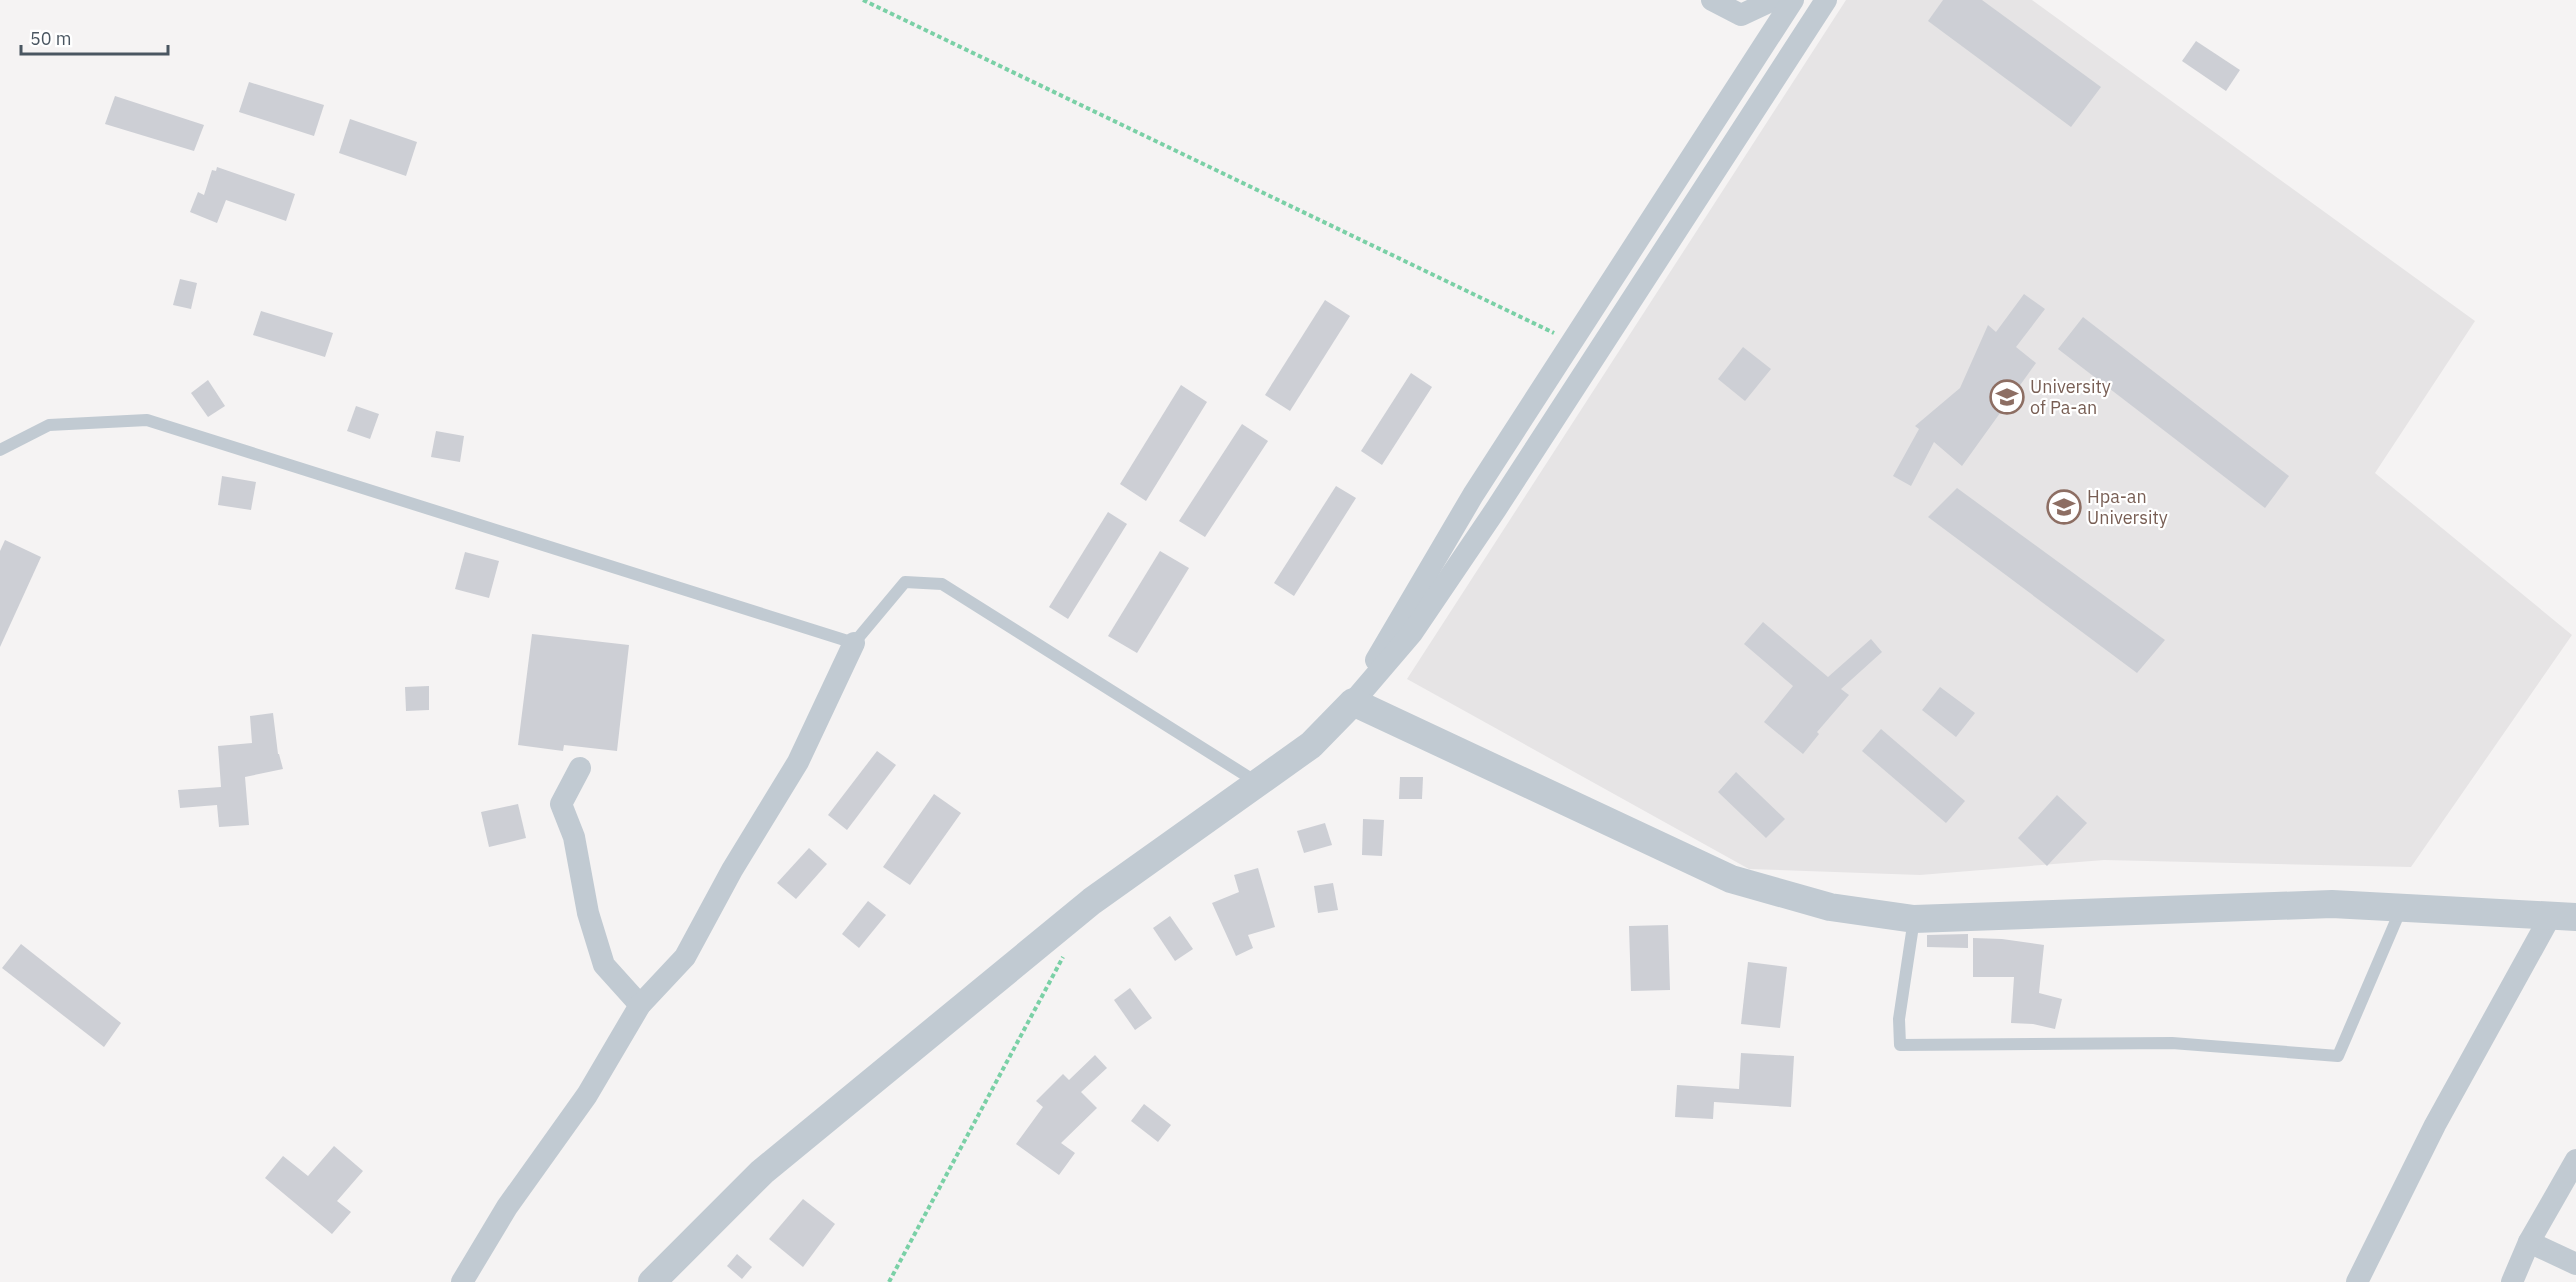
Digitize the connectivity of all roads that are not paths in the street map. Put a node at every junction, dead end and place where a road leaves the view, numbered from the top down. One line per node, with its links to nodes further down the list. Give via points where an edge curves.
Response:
1 (1712, 0): 2 (street, via 1741,15)
2 (1773, 0)
3 (1793, 0): 5 (street)
4 (1824, 0): 5 (street)
5 (1692, 182): 6 (street)
6 (1678, 205): 8 (street, via 1572,341); 9 (street)
7 (0, 450): 10 (lane, via 49,425 147,420)
8 (1473, 495): 9 (street); 11 (street)
9 (1496, 509): 11 (street, via 1412,633)
10 (854, 643): 13 (lane, via 905,582 942,584); 17 (street, via 798,762 685,957)
11 (1353, 702): 13 (street, via 1311,745); 16 (street, via 1731,879 1830,907)
12 (580, 768): 17 (street, via 561,804 574,837 588,913 604,965)
13 (1258, 783): 22 (street, via 1092,901 848,1100 762,1172)
14 (2401, 907): 15 (street); 16 (street, via 2332,904); 16 (lane, via 2337,1056 2172,1043 1900,1045 1899,1019)
15 (2563, 916): 23 (street, via 2435,1125)
16 (1914, 919)
17 (640, 1005): 21 (street, via 587,1095 507,1207)
18 (2576, 1160): 19 (street)
19 (2529, 1242): 20 (street); 24 (street)
20 (2576, 1264)
21 (462, 1282)
22 (652, 1282)
23 (2357, 1282)
24 (2512, 1282)

